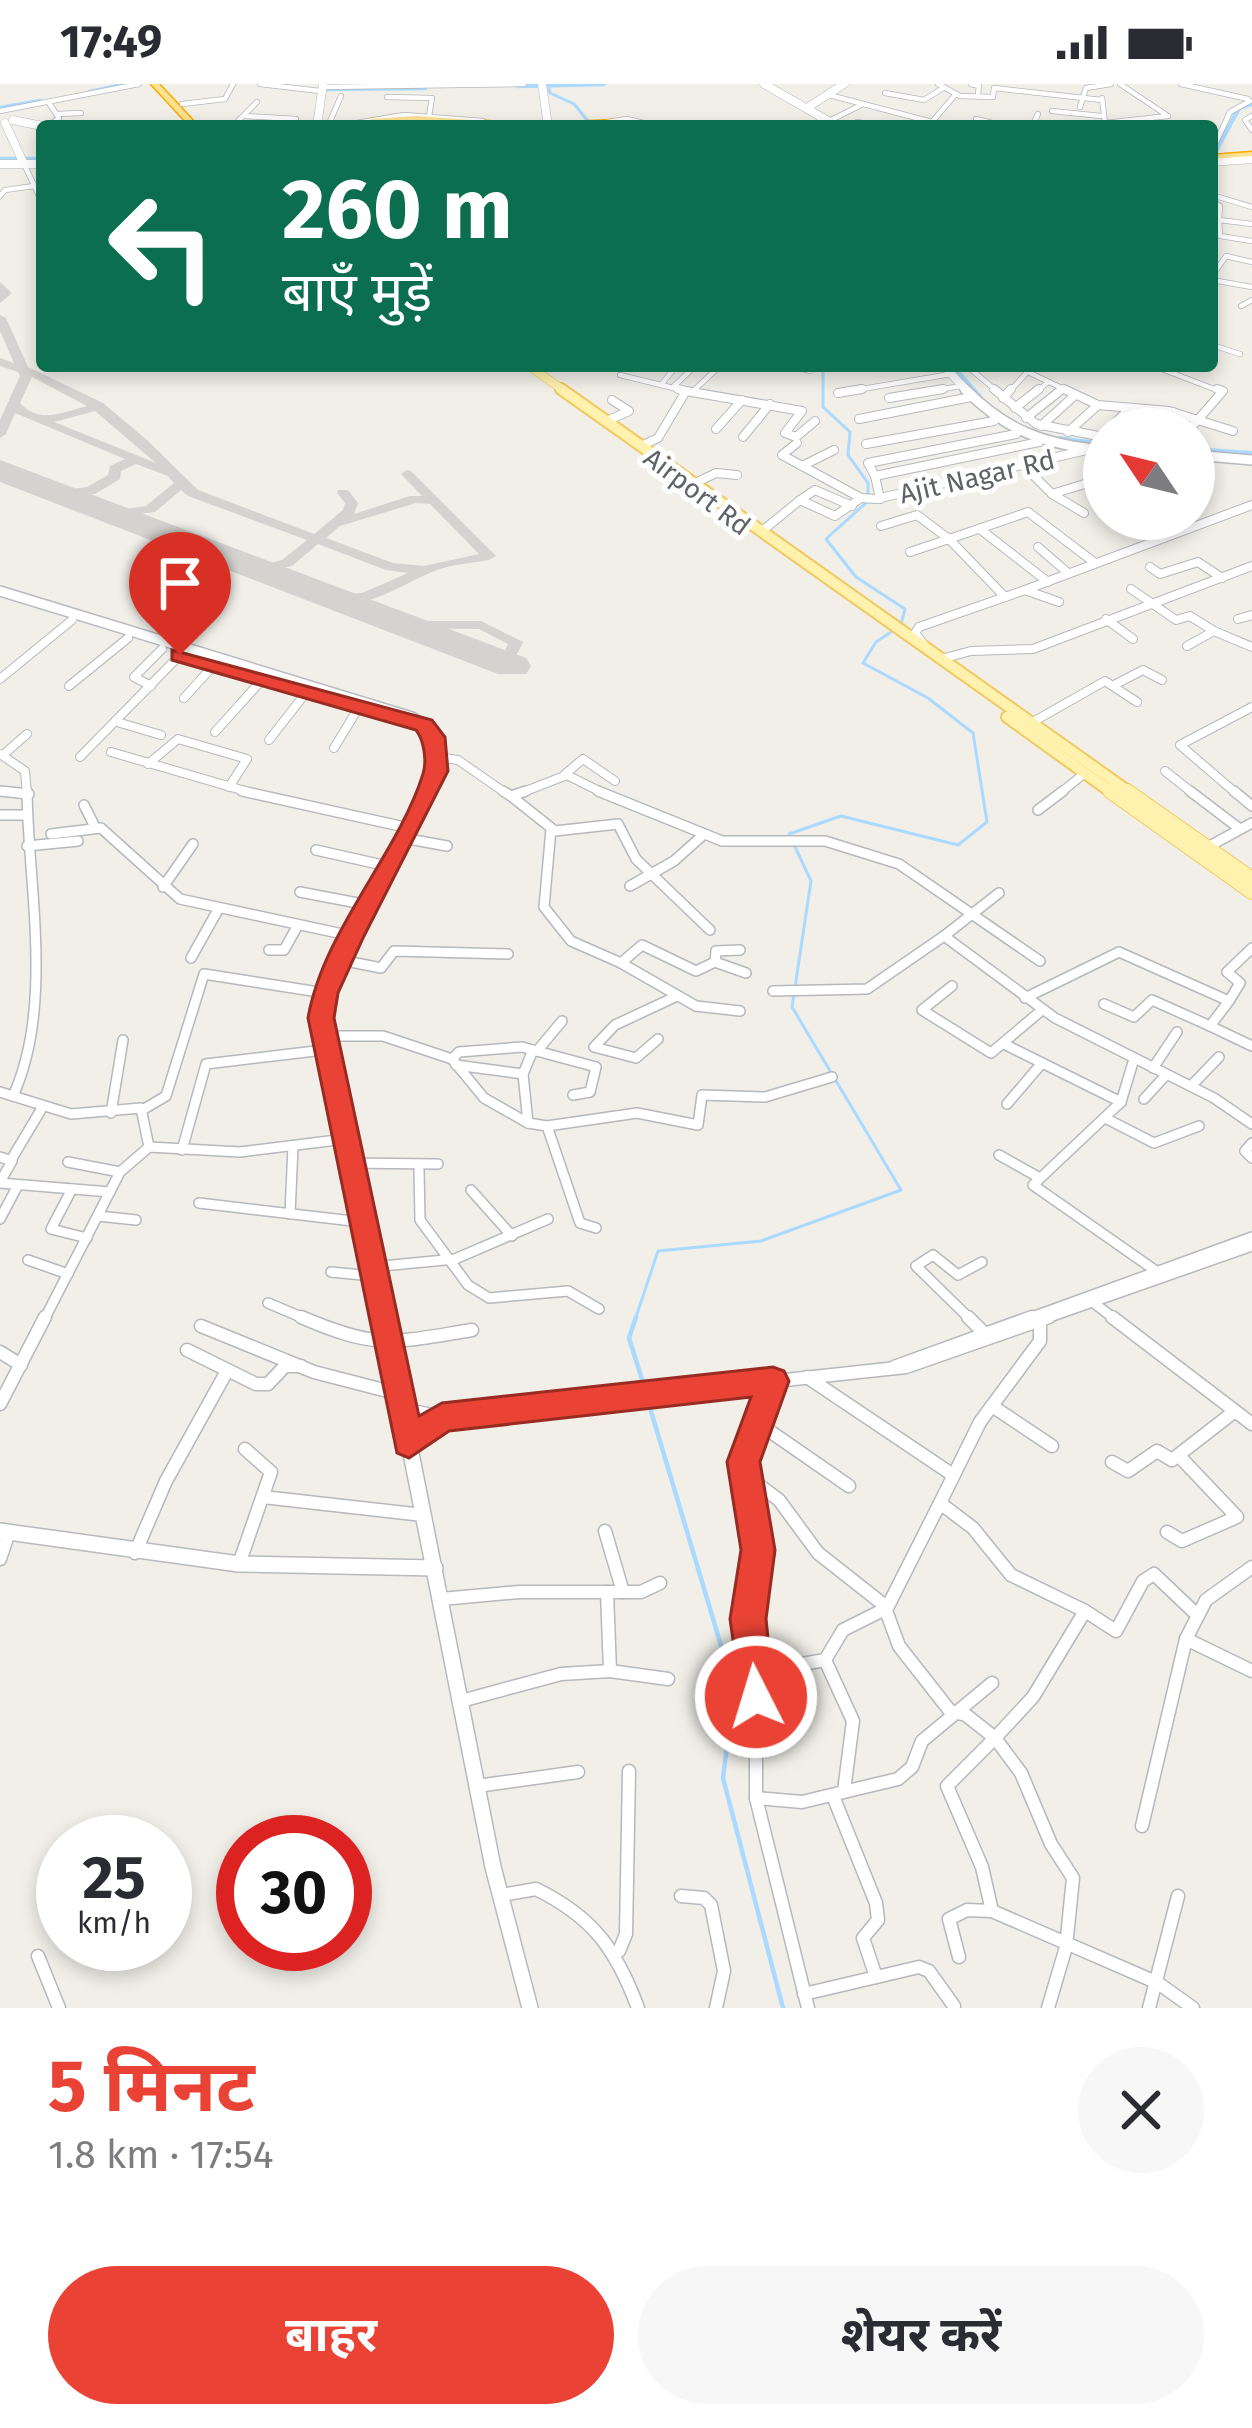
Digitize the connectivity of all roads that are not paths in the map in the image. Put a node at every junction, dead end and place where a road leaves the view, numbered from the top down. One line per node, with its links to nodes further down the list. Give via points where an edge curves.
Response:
1 (139, 84): 31 (street)
2 (160, 84): 32 (highway); 49 (highway)
3 (233, 84): 32 (street, via 225,99 203,94)
4 (260, 84): 18 (street)
5 (303, 84): 18 (street)
6 (764, 84): 14 (street)
7 (844, 84): 23 (street)
8 (974, 84): 22 (street)
9 (1111, 84): 27 (street, via 1086,88)
10 (1120, 84): 68 (street, via 1169,115)
11 (1181, 84): 29 (street)
12 (360, 86): 19 (street)
13 (525, 86): 19 (street)
14 (776, 86): 34 (street)
15 (940, 86): 24 (street); 28 (street, via 925,100)
16 (994, 86): 24 (street, via 991,97); 26 (street)
17 (1052, 86): 26 (street)
18 (321, 88): 19 (street); 53 (street)
19 (407, 88): 42 (street); 43 (street, via 390,90); 44 (street, via 432,98)
20 (541, 89): 59 (street)
21 (885, 93): 28 (street)
22 (978, 94)
23 (829, 95): 33 (street); 34 (street)
24 (955, 95): 64 (street)
25 (341, 96): 54 (street)
26 (1056, 96): 27 (street); 45 (street, via 1053,110)
27 (1083, 98): 35 (street); 45 (street, via 1103,97)
28 (913, 99): 38 (street)
29 (1250, 99): 71 (street, via 1230,112)
30 (257, 102): 51 (street)
31 (49, 103): 40 (street); 69 (street)
32 (182, 104): 50 (highway)
33 (863, 104): 36 (street); 38 (street)
34 (809, 106): 60 (street)
35 (1081, 106)
36 (845, 111): 61 (street); 62 (street)
37 (979, 111): 65 (street)
38 (889, 112): 63 (street)
39 (81, 113): 40 (street)
40 (57, 114): 48 (street)
41 (1038, 114): 66 (street)
42 (399, 115): 43 (street); 44 (street)
43 (379, 116): 55 (street)
44 (429, 116): 58 (street)
45 (1101, 116): 67 (street)
46 (1252, 116): 70 (street, via 1245,120)
47 (296, 119): 52 (street)
48 (59, 120)
49 (196, 120)
50 (197, 120)
51 (239, 120)
52 (267, 120)
53 (318, 120)
54 (331, 120)
55 (363, 120)
56 (387, 120): 57 (highway)
57 (458, 120)
58 (481, 120)
59 (544, 120)
60 (829, 120)
61 (836, 120)
62 (859, 120)
63 (923, 120)
64 (934, 120)
65 (975, 120)
66 (1035, 120)
67 (1104, 120)
68 (1160, 120)
69 (9, 121): 73 (street)
70 (1252, 130)
71 (1218, 145)
72 (1252, 156): 74 (highway); 75 (highway)
73 (21, 158): 76 (street); 77 (street); 78 (street)
74 (1218, 158)
75 (1218, 159)
76 (36, 162)
77 (1, 163)
78 (34, 185): 79 (street); 80 (street)
79 (36, 189)
80 (0, 196)
81 (1218, 200): 84 (street)
82 (1218, 205): 83 (street)
83 (1220, 207): 84 (street); 85 (street)
84 (1252, 209)
85 (1218, 212)
86 (1218, 218): 87 (street)
87 (1251, 224): 89 (street)
88 (1218, 227): 89 (street, via 1220,236)
89 (1251, 241)
90 (1218, 255): 91 (street)
91 (1226, 256): 92 (street); 93 (street)
92 (1218, 267)
93 (1251, 268)
94 (1218, 278): 95 (street)
95 (1252, 287)
96 (1252, 300): 97 (street)
97 (1241, 305)
98 (1218, 347): 99 (street)
99 (1240, 354)
100 (527, 372): 186 (main road, Airport Rd)
101 (538, 372): 132 (main road)
102 (672, 372): 113 (street)
103 (689, 372): 115 (street)
104 (714, 372): 117 (street)
105 (938, 372): 118 (street)
106 (950, 372): 114 (street)
107 (974, 372): 122 (street)
108 (1028, 372): 122 (street)
109 (1034, 372): 112 (street)
110 (1172, 372): 129 (street, via 1222,389)
111 (620, 375): 113 (street)
112 (1047, 383): 116 (street); 127 (street)
113 (661, 385): 115 (street)
114 (962, 386): 119 (street); 121 (street)
115 (673, 388): 117 (street)
116 (1061, 390): 120 (street); 130 (street)
117 (689, 392): 124 (street); 147 (street, via 658,438)
118 (838, 393)
119 (971, 397): 131 (street); 134 (street)
120 (1073, 397): 126 (street); 136 (street)
121 (889, 398)
122 (1003, 398): 127 (street)
123 (612, 400): 132 (street, via 629,410)
124 (742, 400): 125 (street); 137 (street)
125 (770, 404): 133 (street, via 803,412 787,434 798,438); 142 (street)
126 (1098, 405): 128 (street); 139 (street)
127 (1015, 408): 130 (street)
128 (1130, 408)
129 (1208, 408)
130 (1026, 418): 136 (street)
131 (859, 419)
132 (607, 421): 147 (main road)
133 (815, 421)
134 (994, 422): 141 (street); 143 (street)
135 (1215, 425): 138 (street)
136 (1041, 426): 139 (street)
137 (716, 429)
138 (1233, 431)
139 (1068, 432): 140 (street)
140 (1083, 433)
141 (1016, 434): 145 (street); 151 (street)
142 (743, 437)
143 (884, 441): 146 (street); 151 (street)
144 (797, 442): 154 (street, via 782,455)
145 (1040, 442): 148 (street); 157 (street)
146 (866, 444)
147 (643, 445): 158 (main road)
148 (1083, 448)
149 (834, 450): 154 (street)
150 (1083, 451): 155 (street, Ajit Nagar Rd)
151 (895, 457): 157 (street, via 867,464)
152 (1215, 457): 153 (street)
153 (1252, 460)
154 (802, 466): 161 (street)
155 (1025, 466): 160 (street); 162 (street, Ajit Nagar Rd)
156 (737, 475): 158 (street, via 717,472)
157 (875, 476): 162 (street)
158 (693, 484): 169 (main road)
159 (1083, 484): 160 (street)
160 (1052, 494): 166 (street)
161 (862, 498): 162 (street, Ajit Nagar Rd); 165 (street)
162 (878, 499)
163 (800, 500): 165 (street, via 835,516); 165 (street, via 815,490); 169 (street)
164 (1252, 505): 173 (street)
165 (852, 506)
166 (1083, 512)
167 (881, 526): 170 (street, via 917,515)
168 (980, 529): 170 (street); 173 (street, via 1028,512); 178 (street)
169 (761, 532): 186 (main road)
170 (949, 539): 172 (street); 182 (street)
171 (1039, 547): 176 (street)
172 (910, 552)
173 (1095, 563): 176 (street)
174 (1252, 566): 177 (street)
175 (1150, 567): 177 (street, via 1160,574 1196,562)
176 (1068, 574): 178 (street)
177 (1222, 578): 184 (street)
178 (1048, 582): 180 (street)
179 (1130, 589): 184 (street)
180 (1025, 590): 182 (street); 183 (street)
181 (0, 593): 189 (street); 214 (street)
182 (1005, 597): 196 (street, via 949,626 919,627)
183 (1059, 602)
184 (1149, 602): 187 (street); 190 (street)
185 (1252, 615): 188 (street)
186 (878, 617): 196 (main road)
187 (1106, 619): 192 (street); 198 (street, via 1033,649)
188 (1238, 619)
189 (72, 620): 191 (street); 200 (street)
190 (1214, 632): 193 (street); 194 (street)
191 (128, 638): 195 (street); 204 (street)
192 (1133, 639)
193 (1187, 646)
194 (1252, 646)
195 (162, 649): 197 (street); 205 (street, via 134,677)
196 (922, 650): 198 (main road); 227 (main road)
197 (180, 655): 199 (street); 205 (street)
198 (940, 659): 213 (main road)
199 (213, 666): 202 (street); 207 (street)
200 (0, 680)
201 (1162, 680): 203 (street, via 1143,670)
202 (261, 681): 206 (street); 216 (street)
203 (1114, 685): 208 (street); 213 (street, via 1063,700)
204 (69, 686)
205 (151, 686): 212 (street)
206 (305, 694): 209 (street); 219 (street)
207 (184, 698)
208 (1137, 702)
209 (358, 706): 214 (street); 220 (street)
210 (1252, 707): 211 (street)
211 (1237, 716): 215 (street); 235 (street, via 1180,746)
212 (117, 722): 218 (street); 223 (street)
213 (1031, 723): 251 (main road)
214 (424, 725): 224 (street)
215 (1252, 725)
216 (214, 732)
217 (28, 734): 222 (street)
218 (160, 735)
219 (269, 740)
220 (334, 748)
221 (111, 752): 225 (street)
222 (2, 754): 232 (street, via 23,767)
223 (80, 757)
224 (438, 757): 233 (street, via 458,760); 243 (street)
225 (148, 764): 230 (street); 230 (street, via 176,739 248,759)
226 (1165, 771): 242 (street)
227 (1085, 773): 236 (street); 251 (main road)
228 (564, 775): 229 (street, via 582,759); 233 (street); 245 (street)
229 (615, 781)
230 (229, 787): 243 (street)
231 (0, 790): 232 (street)
232 (28, 794): 238 (street)
233 (511, 796): 241 (street)
234 (83, 806): 240 (street)
235 (1252, 806)
236 (1037, 810)
237 (0, 815): 238 (street)
238 (27, 815): 248 (street)
239 (1252, 823): 242 (street)
240 (94, 827): 244 (street); 255 (street)
241 (550, 829): 253 (street, via 618,824); 275 (street, via 544,907 571,941)
242 (1240, 830): 251 (street)
243 (406, 833): 249 (street); 252 (street)
244 (51, 834)
245 (702, 836): 253 (street); 262 (street, via 832,843 899,864)
246 (78, 841): 248 (street)
247 (193, 844): 255 (street)
248 (27, 846): 306 (street, via 33,950 25,1072)
249 (447, 846)
250 (316, 850): 252 (street)
251 (1201, 850): 254 (main road); 258 (main road)
252 (387, 866): 260 (street)
253 (652, 875): 256 (street); 264 (street)
254 (1252, 879)
255 (163, 886): 261 (street)
256 (630, 886)
257 (300, 892): 260 (street)
258 (1252, 892)
259 (999, 893): 262 (street)
260 (368, 905): 265 (street)
261 (219, 908): 263 (street); 271 (street)
262 (975, 915): 266 (street); 273 (street)
263 (298, 925): 265 (street); 268 (street, via 284,950)
264 (710, 931)
265 (352, 936): 272 (street)
266 (944, 936): 278 (street, via 867,989); 281 (street)
267 (1252, 948): 282 (street, via 1227,972 1240,983)
268 (269, 950)
269 (740, 950): 274 (street, via 716,951)
270 (508, 954): 272 (street, via 394,951 381,968)
271 (190, 958)
272 (341, 960): 279 (street)
273 (1040, 961)
274 (715, 962): 275 (street, via 697,972 642,945); 276 (street)
275 (621, 963): 280 (street)
276 (746, 973)
277 (952, 986): 292 (street, via 922,1010 989,1052)
278 (773, 991)
279 (325, 993): 291 (street); 311 (street, via 202,975 166,1096)
280 (677, 996): 285 (street); 289 (street, via 615,1025 594,1047 636,1058)
281 (1025, 998): 282 (street, via 1119,952); 284 (street)
282 (1229, 1001): 287 (street)
283 (1104, 1004): 287 (street, via 1134,1017 1152,1000)
284 (1042, 1010): 292 (street); 296 (street)
285 (740, 1011)
286 (562, 1021): 294 (street)
287 (1210, 1026): 293 (street)
288 (1178, 1032): 299 (street)
289 (658, 1039)
290 (123, 1040): 312 (street)
291 (323, 1043): 297 (street, via 383,1036); 318 (street); 322 (street, via 206,1065)
292 (1004, 1044): 298 (street)
293 (1252, 1046)
294 (535, 1050): 297 (street, via 459,1052); 300 (street); 305 (street, via 597,1068 590,1092)
295 (1219, 1057): 303 (street)
296 (1134, 1059): 299 (street); 308 (street)
297 (454, 1062): 300 (street); 314 (street, via 477,1094)
298 (1042, 1063): 308 (street); 309 (street)
299 (1153, 1068): 301 (street)
300 (523, 1074): 314 (street)
301 (1166, 1075): 303 (street); 307 (street)
302 (832, 1077): 316 (street, via 765,1097 701,1096 696,1126 637,1113)
303 (1191, 1086): 315 (street)
304 (0, 1092): 306 (street)
305 (573, 1095)
306 (14, 1096): 310 (street)
307 (1144, 1099)
308 (1120, 1102): 313 (street)
309 (1007, 1104)
310 (42, 1108): 312 (street); 324 (street)
311 (144, 1109): 312 (street); 321 (street)
312 (111, 1113)
313 (1105, 1118): 317 (street, via 1154,1143); 331 (street)
314 (528, 1123): 316 (street)
315 (1252, 1124)
316 (547, 1126): 344 (street, via 580,1223)
317 (1198, 1126)
318 (344, 1139): 320 (street); 327 (street)
319 (1252, 1143): 325 (street, via 1245,1151)
320 (292, 1146): 322 (street); 338 (street)
321 (149, 1147): 322 (street); 330 (street)
322 (182, 1150)
323 (999, 1155): 331 (street)
324 (6, 1158): 332 (street)
325 (1252, 1158)
326 (68, 1162): 330 (street)
327 (348, 1163): 328 (street); 343 (street)
328 (438, 1164)
329 (419, 1170): 349 (street, via 419,1217)
330 (120, 1172): 336 (street)
331 (1040, 1178): 351 (street, via 1034,1188)
332 (0, 1182): 333 (street)
333 (18, 1185): 334 (street); 341 (street)
334 (72, 1189): 336 (street); 346 (street, via 52,1231)
335 (470, 1190): 345 (street)
336 (110, 1192): 339 (street)
337 (199, 1203): 338 (street)
338 (290, 1214): 343 (street)
339 (98, 1216): 342 (street); 346 (street)
340 (548, 1219): 345 (street)
341 (0, 1220)
342 (136, 1220)
343 (361, 1222): 352 (street)
344 (596, 1228)
345 (512, 1236): 349 (street)
346 (87, 1238): 354 (street)
347 (1252, 1242): 351 (street); 356 (street)
348 (28, 1260): 354 (street)
349 (445, 1261): 352 (street); 357 (street, via 482,1297 568,1291)
350 (982, 1262): 361 (street, via 958,1275 933,1255 916,1266)
351 (1156, 1270): 361 (street)
352 (373, 1271): 353 (street); 362 (street)
353 (331, 1272)
354 (68, 1274): 365 (street)
355 (268, 1303): 362 (street, via 352,1340)
356 (1094, 1303): 359 (street); 375 (street)
357 (599, 1309)
358 (201, 1326): 366 (street)
359 (1041, 1329): 367 (street); 373 (street)
360 (472, 1330): 362 (street)
361 (985, 1334): 367 (street)
362 (390, 1342): 371 (street)
363 (187, 1350): 368 (street)
364 (0, 1352): 365 (street)
365 (20, 1365): 372 (street)
366 (301, 1366): 368 (street, via 285,1366 264,1385); 371 (street)
367 (894, 1367): 369 (street)
368 (227, 1371): 393 (street)
369 (807, 1377): 370 (street); 385 (street)
370 (773, 1381): 376 (street); 377 (street)
371 (398, 1394): 374 (street)
372 (0, 1404)
373 (992, 1406): 380 (street); 385 (street)
374 (403, 1409): 376 (street); 379 (street)
375 (1235, 1411): 378 (street); 382 (street)
376 (442, 1418): 379 (street)
377 (758, 1424): 384 (street); 386 (street)
378 (1252, 1424)
379 (409, 1443): 389 (street)
380 (1052, 1446)
381 (245, 1449): 387 (street, via 271,1467)
382 (1180, 1456): 383 (street, via 1156,1451 1128,1471); 392 (street, via 1238,1517 1183,1541)
383 (1112, 1462)
384 (743, 1473): 402 (street, via 779,1501 818,1553); 409 (street, via 758,1550 748,1619)
385 (953, 1475): 388 (street)
386 (849, 1486)
387 (262, 1497): 389 (street); 395 (street)
388 (940, 1503): 402 (street); 403 (street, via 974,1528 1011,1574)
389 (423, 1515): 397 (street)
390 (4, 1531): 393 (street); 394 (street)
391 (605, 1531): 400 (street)
392 (1167, 1532)
393 (135, 1553): 395 (street)
394 (0, 1559)
395 (239, 1564): 397 (street)
396 (1252, 1567): 404 (street)
397 (435, 1568): 401 (street)
398 (660, 1583): 400 (street)
399 (607, 1592): 400 (street); 401 (street); 408 (street)
400 (623, 1592)
401 (441, 1599): 412 (street)
402 (887, 1608): 406 (street, via 843,1630); 413 (street, via 899,1646)
403 (1085, 1611): 404 (street, via 1116,1631 1154,1574); 414 (street, via 1034,1697)
404 (1195, 1613): 405 (street)
405 (1186, 1639): 407 (street); 420 (street)
406 (825, 1660): 409 (street); 418 (street, via 853,1721)
407 (1252, 1671)
408 (610, 1672): 410 (street); 412 (street, via 561,1674)
409 (756, 1672): 419 (street)
410 (668, 1679)
411 (992, 1683): 413 (street)
412 (460, 1701): 417 (street)
413 (955, 1713): 414 (street); 418 (street, via 922,1741 903,1776)
414 (995, 1738): 424 (street, via 947,1786); 425 (street, via 1022,1766 1072,1878)
415 (629, 1771): 426 (street)
416 (578, 1772): 417 (street)
417 (477, 1786): 421 (street)
418 (838, 1794): 419 (street, via 802,1802); 429 (street, via 876,1903 878,1920 863,1938)
419 (756, 1798): 431 (street)
420 (1142, 1826)
421 (502, 1895): 426 (street, via 523,1888 554,1897); 434 (street)
422 (681, 1896): 436 (street, via 711,1905 724,1971)
423 (1178, 1896): 430 (street)
424 (992, 1911): 425 (street); 427 (street, via 949,1919)
425 (1066, 1947): 430 (street); 437 (street)
426 (619, 1952): 435 (street)
427 (958, 1957)
428 (44, 1971): 433 (street)
429 (876, 1977): 431 (street); 432 (street, via 925,1968)
430 (1158, 1983): 438 (street); 439 (street)
431 (806, 2001)
432 (954, 2006)
433 (58, 2008)
434 (530, 2008)
435 (638, 2008)
436 (716, 2008)
437 (1048, 2008)
438 (1150, 2008)
439 (1193, 2008)

